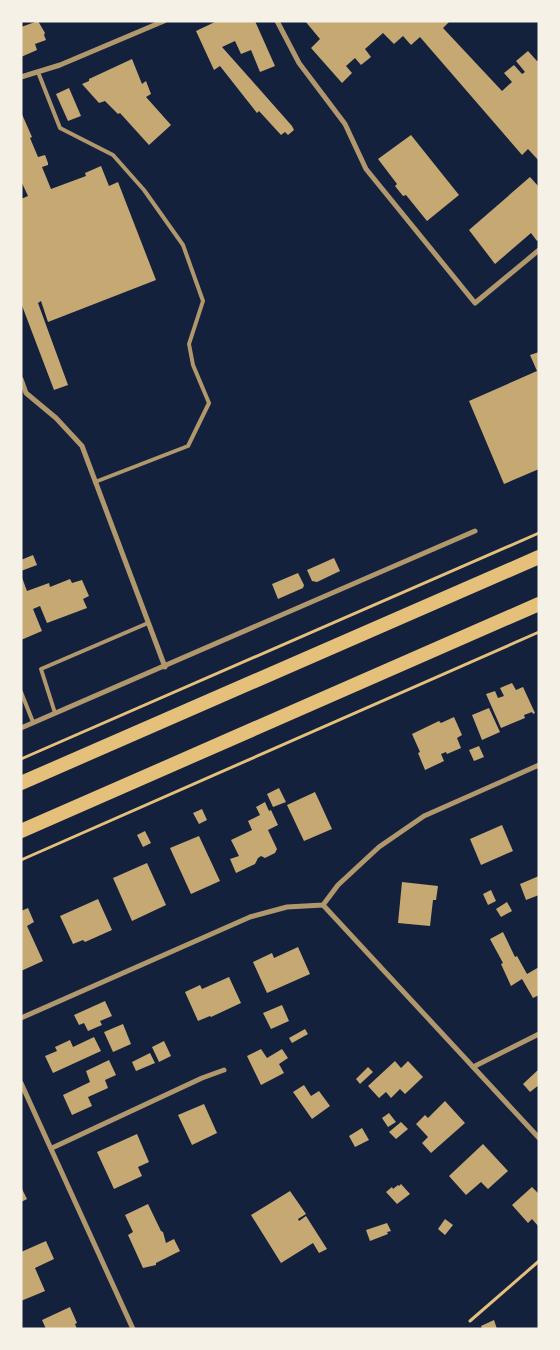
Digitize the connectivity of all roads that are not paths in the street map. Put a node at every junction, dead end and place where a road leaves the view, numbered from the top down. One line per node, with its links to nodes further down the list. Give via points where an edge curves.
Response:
1 (164, 21): 3 (street)
2 (277, 21): 5 (street, via 299,63 345,124 366,169 475,303)
3 (38, 72): 4 (street); 7 (lane, via 60,128 113,155 144,190 183,245 203,301 189,344 193,365 208,403 188,446)
4 (21, 77)
5 (539, 250)
6 (21, 379): 7 (street, via 26,393 82,446)
7 (95, 482): 11 (street)
8 (475, 531): 12 (street)
9 (539, 557): 18 (highway)
10 (539, 604): 19 (highway)
11 (148, 623): 12 (street); 14 (lane, via 41,669)
12 (165, 666): 14 (street)
13 (21, 692): 15 (lane)
14 (55, 713): 15 (street)
15 (33, 722): 16 (street)
16 (21, 728)
17 (539, 765): 20 (street, via 424,816 380,847 338,885)
18 (21, 783)
19 (21, 831)
20 (323, 905): 21 (street, via 287,907 250,917); 23 (street)
21 (21, 1018)
22 (539, 1034): 23 (street)
23 (473, 1067): 26 (street)
24 (224, 1070): 27 (street)
25 (21, 1083): 27 (street)
26 (539, 1138)
27 (52, 1148): 28 (street)
28 (133, 1329)

